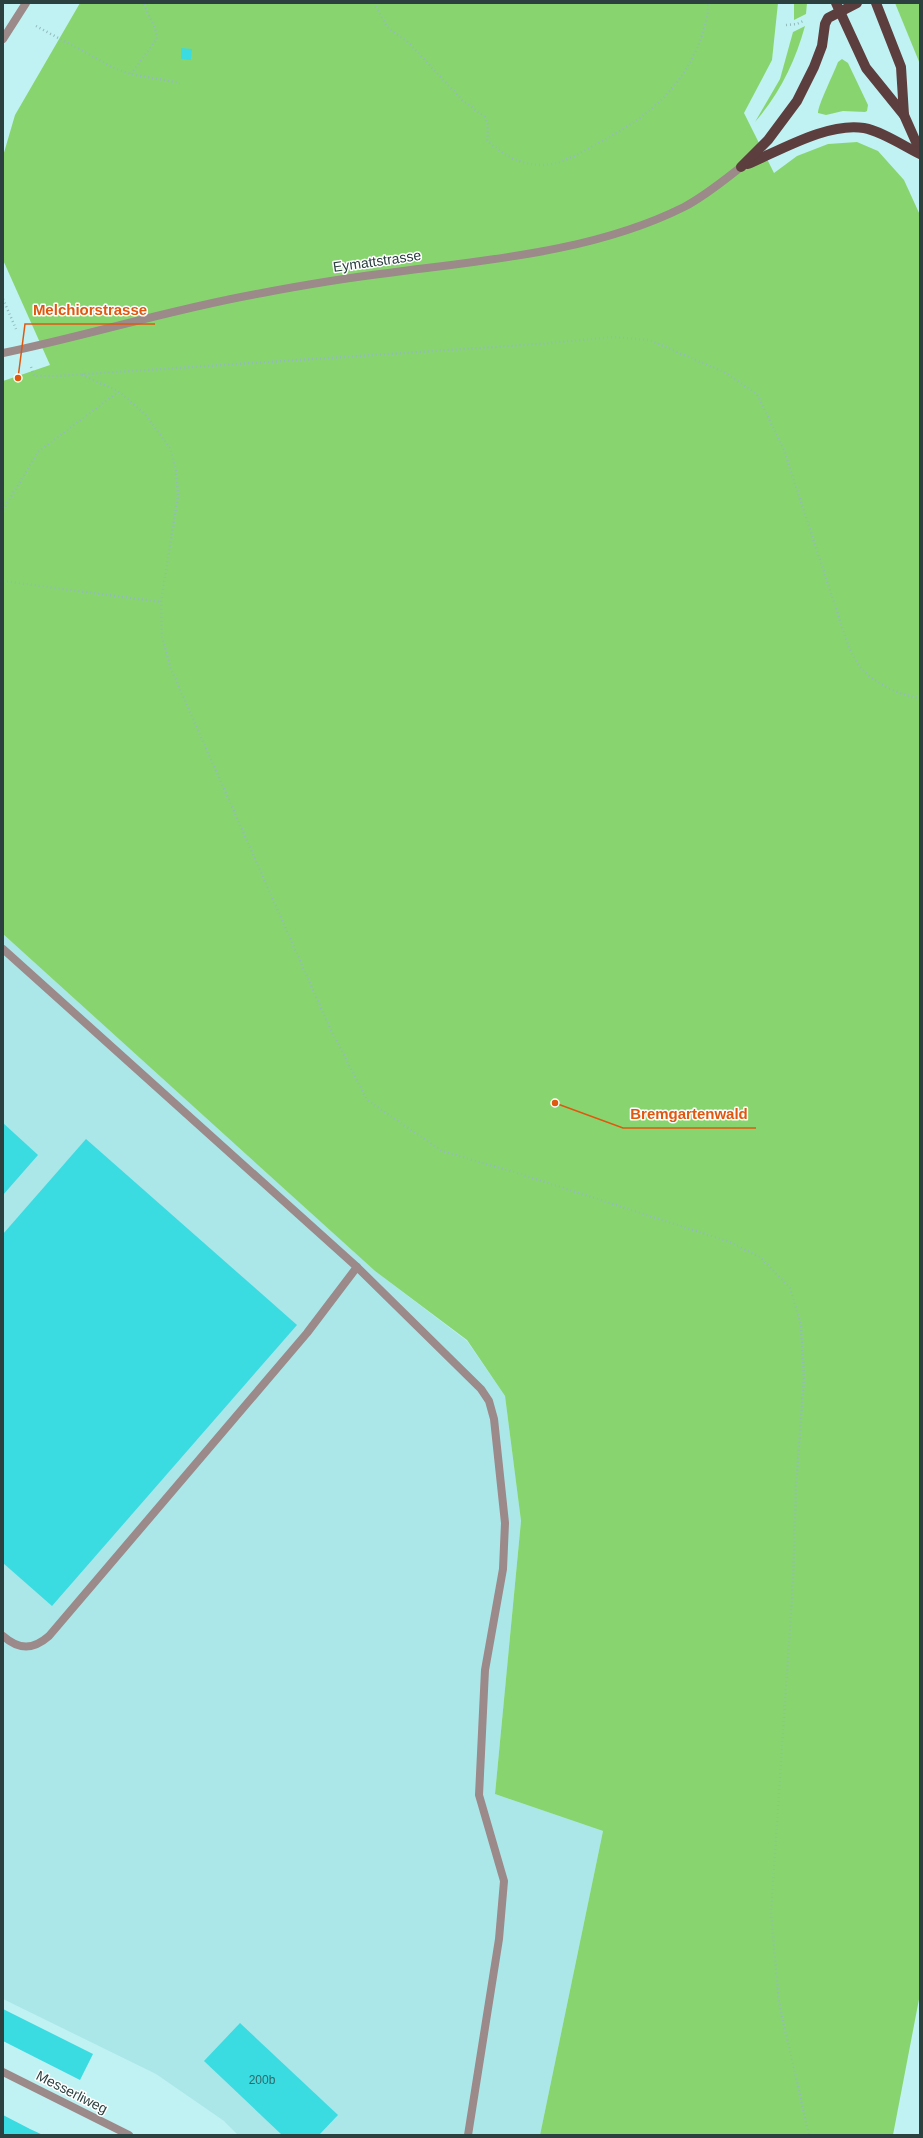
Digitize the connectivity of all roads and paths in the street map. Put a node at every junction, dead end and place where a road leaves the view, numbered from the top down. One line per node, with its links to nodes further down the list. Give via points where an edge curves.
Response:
1 (26, 3): 8 (street)
2 (144, 3): 10 (path, via 156,27 157,39)
3 (374, 3): 4 (path, via 387,27 409,43 462,100 485,117 488,125 487,141 516,162 545,165 569,158 613,136 656,106 677,83 693,59 709,13)
4 (708, 3)
5 (857, 3): 7 (main road)
6 (876, 3): 12 (main road, via 901,67)
7 (838, 8): 12 (main road, via 866,68); 15 (main road, via 824,24 822,46 797,101 768,140)
8 (18, 16): 9 (street); 10 (path, via 76,49)
9 (3, 39)
10 (131, 74): 11 (path)
11 (180, 83)
12 (904, 115): 13 (main road)
13 (920, 151)
14 (920, 154): 15 (main road, via 866,128 846,126 822,132)
15 (741, 167): 17 (street, Eymattstrasse, via 700,198 658,219 564,246 500,259 378,274 247,295)
16 (3, 299): 17 (path)
17 (24, 349): 18 (street, Eymattstrasse)
18 (3, 353)
19 (82, 375): 20 (path); 21 (path); 25 (path, via 614,337 649,340 724,372 757,394 784,450 848,645 862,670 885,686 908,697)
20 (34, 376)
21 (118, 391): 22 (path, via 38,452); 24 (path, via 145,414 157,429 170,448 176,471 178,496)
22 (3, 510)
23 (3, 581): 24 (path)
24 (160, 602): 32 (path, via 162,637 171,669 328,1026 367,1100 442,1151 517,1172 730,1242 760,1258 790,1288 801,1325 804,1378 796,1486 793,1583 770,1913 779,2003)
25 (920, 698)
26 (3, 949): 27 (street)
27 (357, 1268): 28 (street, via 307,1333 49,1636 30,1648 20,1647); 31 (street, via 481,1389 489,1401 494,1419 505,1523 503,1569 485,1670 479,1795 504,1881 500,1939)
28 (3, 1636)
29 (3, 2072): 30 (street, Messerliweg)
30 (129, 2135)
31 (468, 2135)
32 (809, 2135)

